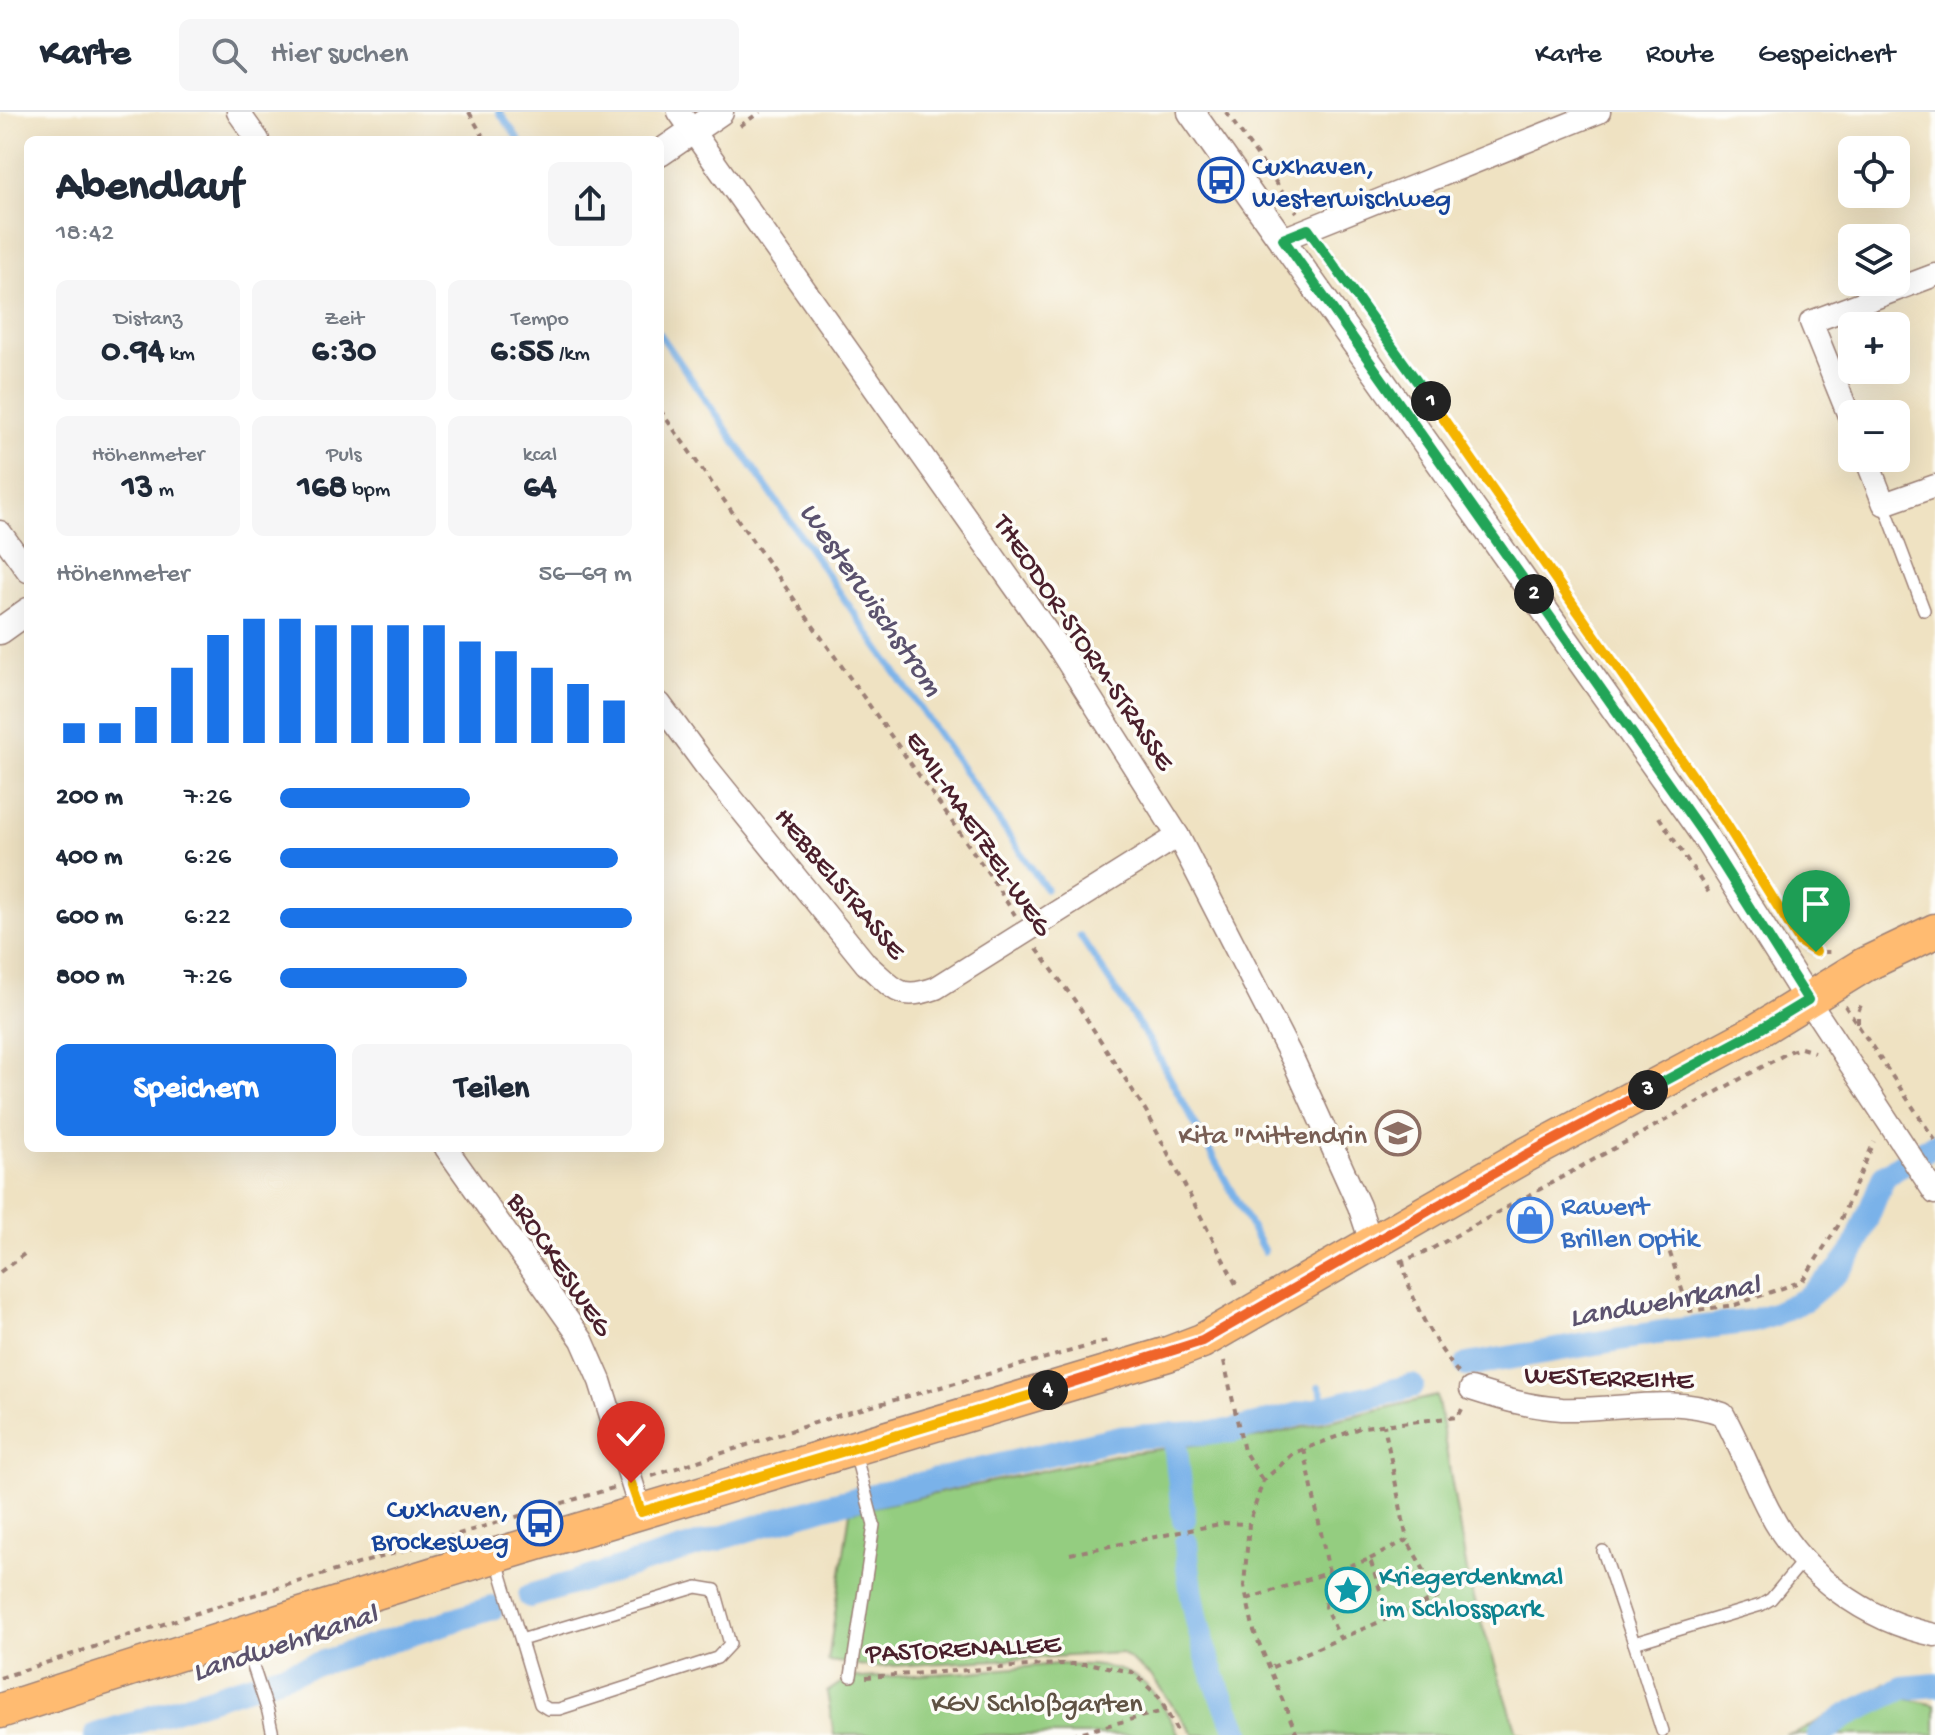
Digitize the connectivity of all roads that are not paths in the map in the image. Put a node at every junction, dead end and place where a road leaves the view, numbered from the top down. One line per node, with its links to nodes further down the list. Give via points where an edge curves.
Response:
1 (238, 112): 6 (street)
2 (720, 112): 5 (street)
3 (1191, 112): 8 (street)
4 (1599, 112): 8 (street)
5 (686, 121): 7 (street); 20 (street, THEODOR-STORM-STRASSE, via 1062,653)
6 (255, 136)
7 (664, 148)
8 (1283, 239): 22 (street, via 1695,822)
9 (1935, 275): 10 (street, via 1811,322)
10 (1843, 400)
11 (1871, 472): 13 (street)
12 (1935, 486): 13 (street)
13 (1884, 504): 16 (lane)
14 (0, 532): 15 (street)
15 (24, 565)
16 (1924, 610)
17 (24, 614): 18 (street)
18 (0, 631)
19 (664, 709): 20 (street, HEBBELSTRASSE, via 866,964 898,992 916,995 936,988)
20 (1178, 836): 25 (street, THEODOR-STORM-STRASSE, via 1294,1062)
21 (1935, 931): 22 (main road, via 1891,950)
22 (1808, 1000): 24 (street); 25 (main road, via 1524,1156)
23 (449, 1152): 28 (street, BROCKESWEG, via 582,1340)
24 (1935, 1193)
25 (1382, 1255): 27 (main road, via 1244,1304 1202,1341)
26 (1471, 1389): 31 (street, WESTERREIHE, via 1517,1404 1565,1409 1658,1402 1702,1406 1723,1414 1768,1510)
27 (858, 1465): 28 (main road); 36 (lane, PASTORENALLEE, via 874,1525)
28 (641, 1512): 30 (main road)
29 (1603, 1551): 35 (lane)
30 (496, 1555): 33 (lane); 34 (main road)
31 (1802, 1562): 32 (street, WESTERREIHE, via 1855,1604); 35 (lane, via 1761,1605)
32 (1935, 1635)
33 (521, 1640): 37 (lane, via 697,1587 715,1590 730,1644 717,1658); 39 (lane, via 540,1704)
34 (246, 1642): 40 (main road); 43 (lane)
35 (1634, 1643): 42 (lane)
36 (851, 1676)
37 (643, 1682): 38 (lane); 39 (lane)
38 (648, 1697)
39 (556, 1709): 41 (lane)
40 (0, 1711)
41 (560, 1724)
42 (1662, 1731)
43 (273, 1735)

